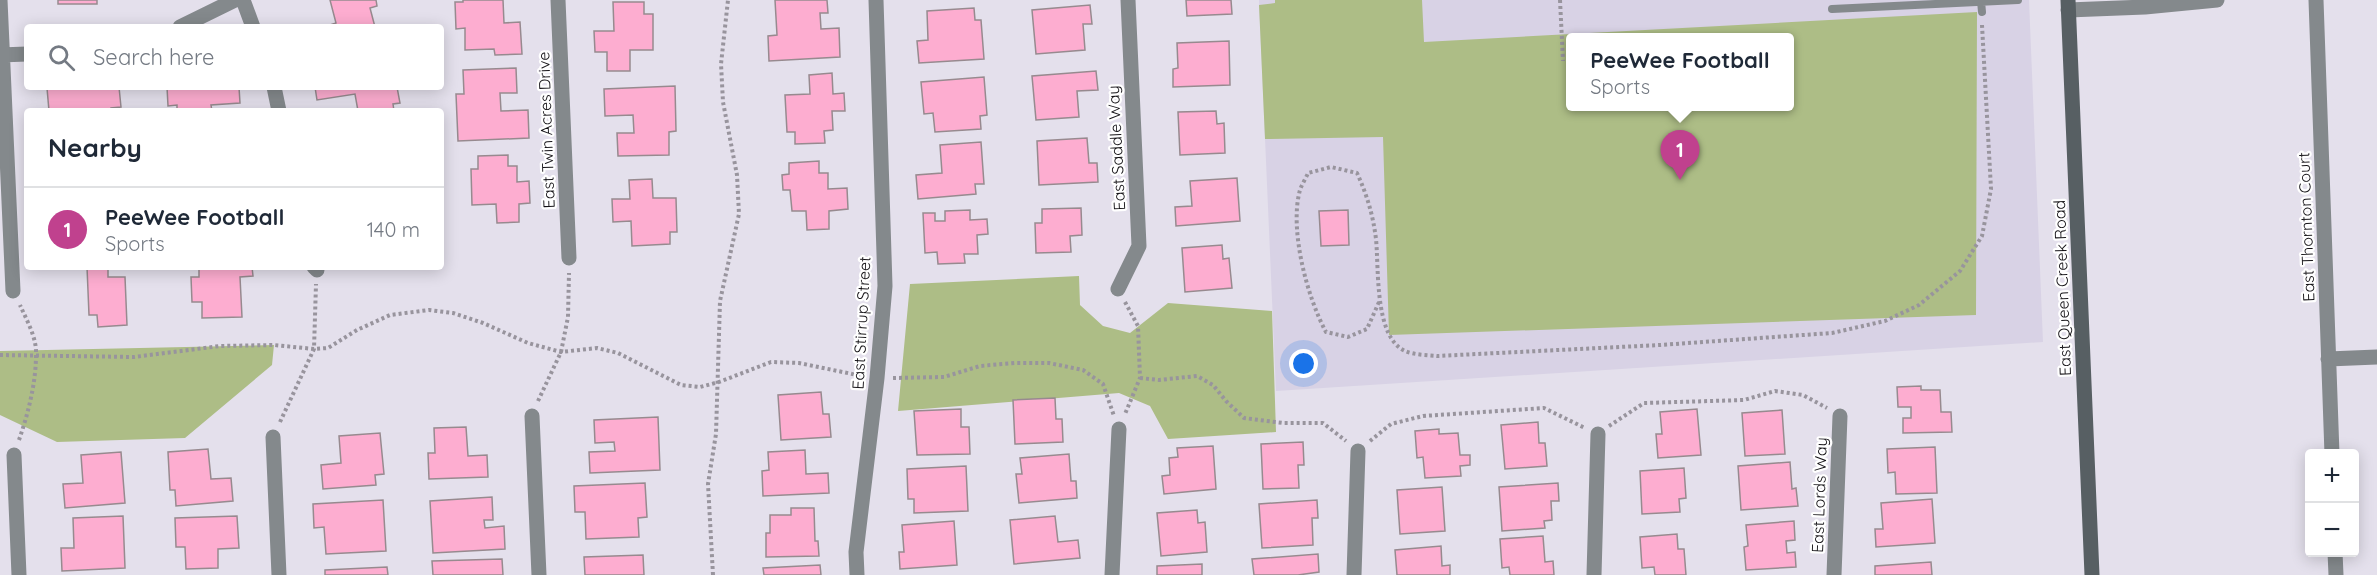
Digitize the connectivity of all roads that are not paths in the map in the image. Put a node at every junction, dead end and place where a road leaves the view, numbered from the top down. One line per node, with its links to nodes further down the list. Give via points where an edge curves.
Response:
1 (0, 0): 17 (street)
2 (235, 0): 14 (street)
3 (243, 0): 15 (street)
4 (558, 0): 20 (street, East Twin Acres Drive)
5 (876, 0): 37 (street, East Stirrup Street, via 885,286 856,552)
6 (1128, 0): 21 (street, East Saddle Way, via 1139,246)
7 (2018, 0): 10 (lane)
8 (2217, 0): 11 (street, via 2145,7)
9 (2316, 0): 24 (street, East Thornton Court)
10 (1981, 1): 12 (lane); 13 (lane)
11 (2068, 5): 42 (main road, East Queen Creek Road)
12 (1832, 9)
13 (1982, 12)
14 (186, 24)
15 (252, 24)
16 (24, 54): 17 (street)
17 (1, 55): 22 (street)
18 (275, 90): 19 (street)
19 (278, 108)
20 (569, 258)
21 (1118, 289)
22 (13, 291)
23 (2377, 357): 24 (street)
24 (2328, 359): 30 (street, East Thornton Court)
25 (532, 416): 36 (street)
26 (1840, 416): 41 (street, East Lords Way)
27 (1119, 429): 38 (street)
28 (1598, 434): 40 (street)
29 (273, 437): 35 (street)
30 (2332, 449)
31 (1358, 451): 39 (street)
32 (14, 455): 34 (street)
33 (2335, 557): 43 (street)
34 (19, 575)
35 (279, 575)
36 (539, 575)
37 (857, 575)
38 (1112, 575)
39 (1354, 575)
40 (1594, 575)
41 (1834, 575)
42 (2092, 575)
43 (2336, 575)

